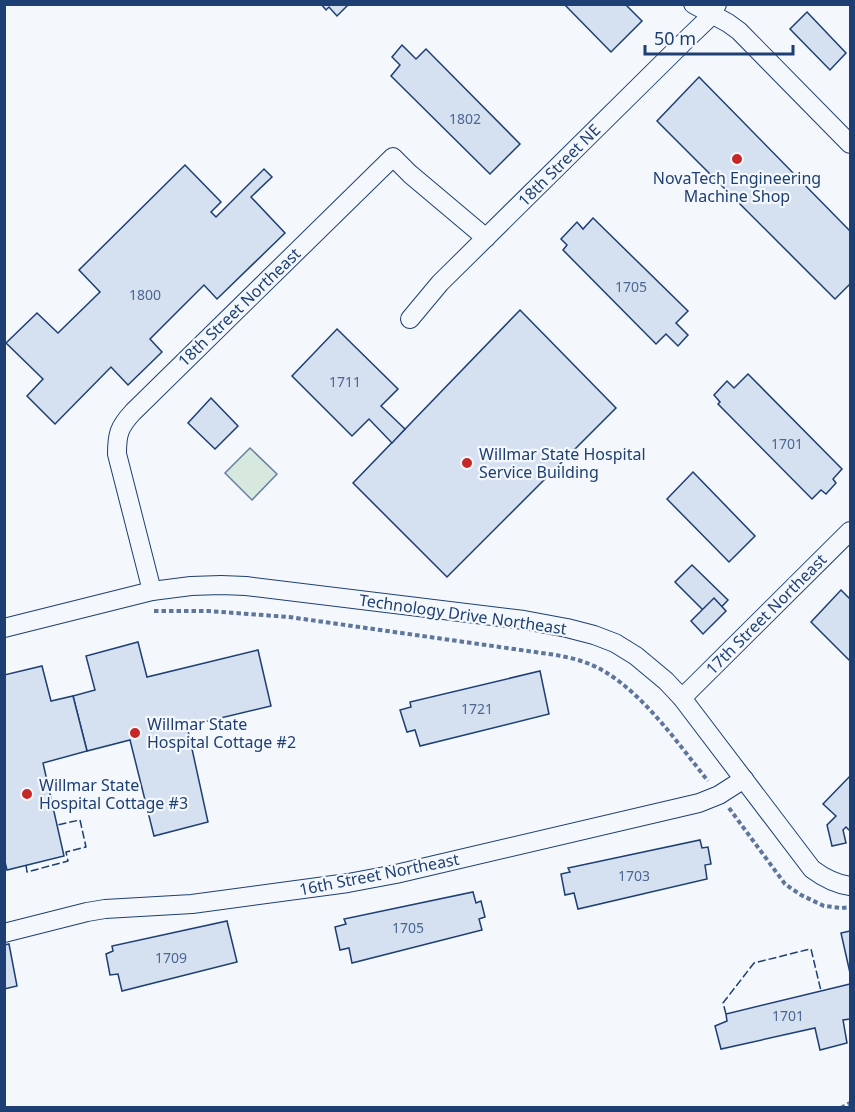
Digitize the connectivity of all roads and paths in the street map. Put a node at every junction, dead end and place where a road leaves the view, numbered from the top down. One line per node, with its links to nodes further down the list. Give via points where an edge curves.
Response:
1 (693, 4): 2 (street)
2 (715, 10): 3 (street); 4 (street, 18th Street NE)
3 (850, 144)
4 (486, 238): 5 (street, 18th Street NE); 7 (street, 18th Street Northeast, via 393,157 133,412 119,431 117,454)
5 (410, 319)
6 (850, 531): 10 (street, 17th Street Northeast)
7 (152, 591): 9 (street, Technology Drive Northeast); 10 (street, Technology Drive Northeast, via 199,585 246,586 567,628 615,643 652,668)
8 (152, 611): 12 (path, via 289,617 556,655 588,663 613,677 654,713)
9 (4, 628)
10 (682, 698): 11 (street, Technology Drive Northeast)
11 (744, 779): 12 (street, 16th Street Northeast); 13 (street, Technology Drive Northeast, via 812,869 836,884)
12 (719, 795): 14 (path, via 785,884 824,906); 15 (street, 16th Street Northeast, via 675,809 396,874 192,904 105,909)
13 (850, 886)
14 (850, 908)
15 (4, 933)
16 (850, 1103): 17 (path)
17 (841, 1107)

